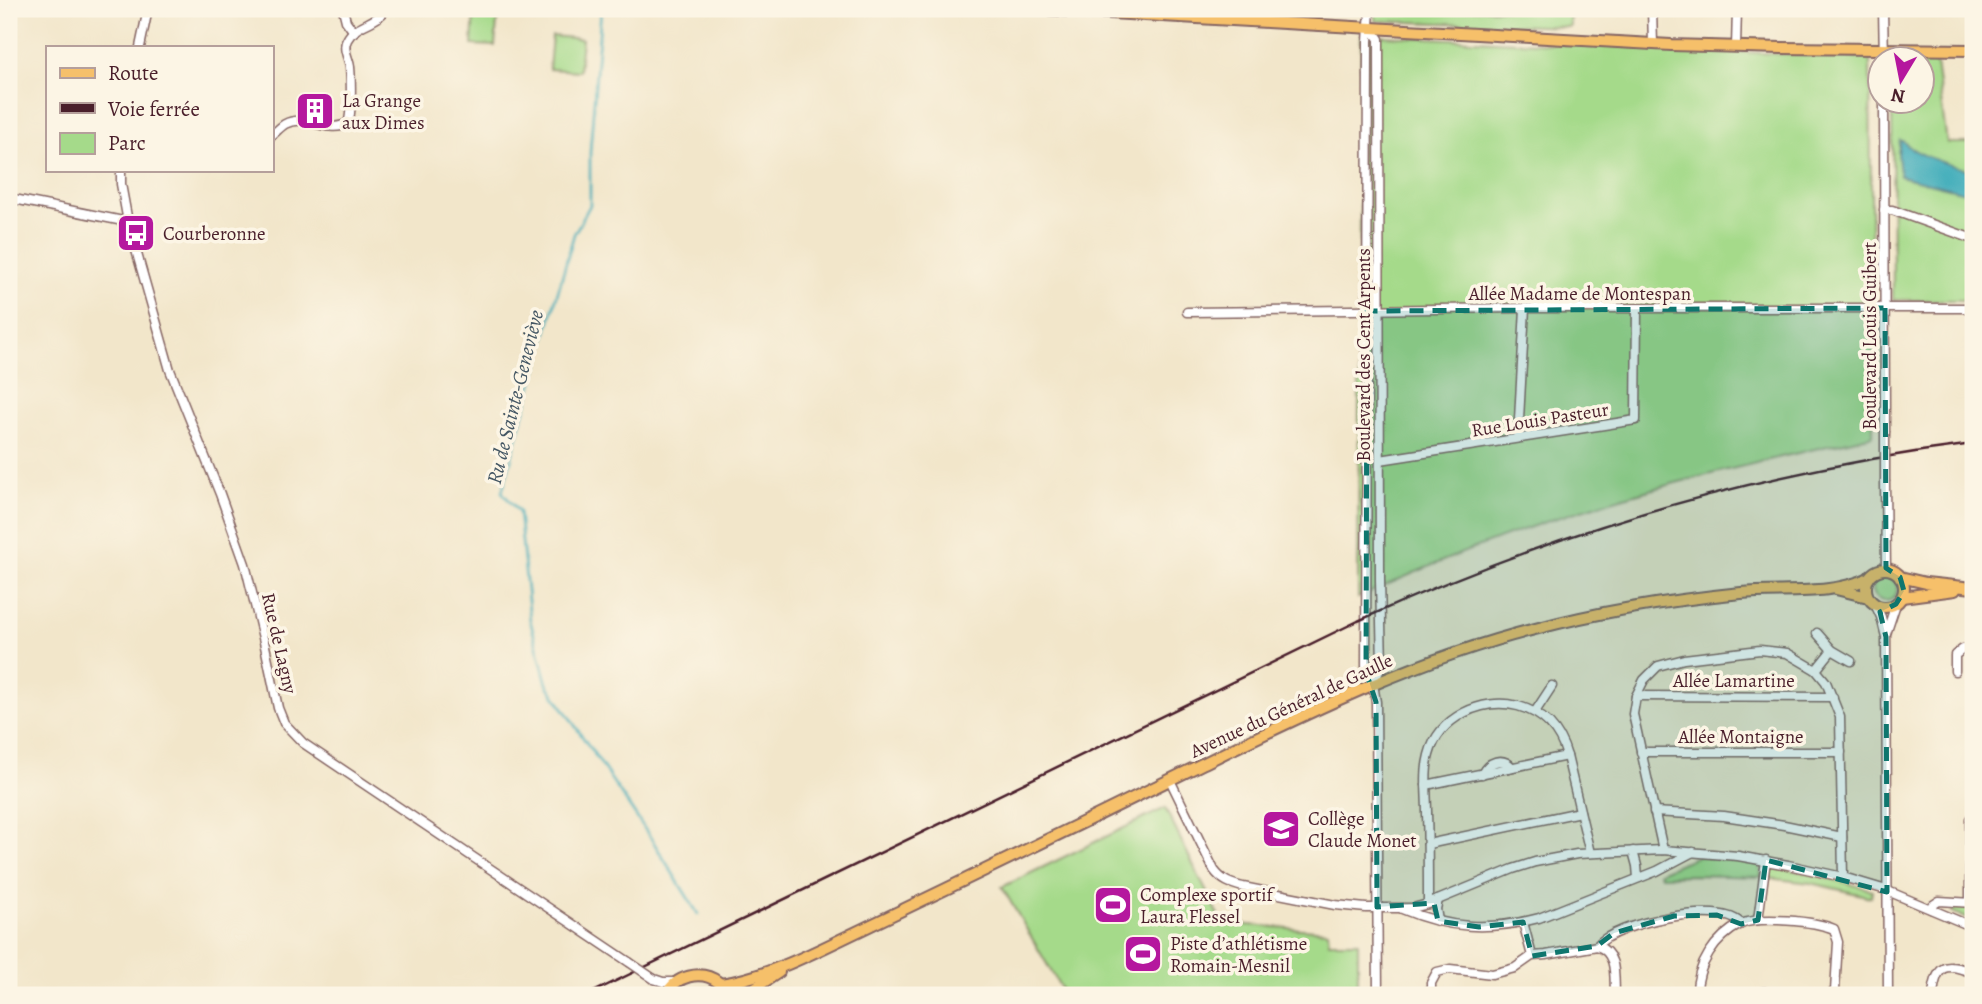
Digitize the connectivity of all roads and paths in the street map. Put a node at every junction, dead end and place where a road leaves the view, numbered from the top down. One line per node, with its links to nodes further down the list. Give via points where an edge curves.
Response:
1 (148, 9): 12 (street)
2 (343, 9): 10 (street)
3 (386, 9): 10 (street)
4 (1040, 9): 9 (main road)
5 (1370, 9): 9 (street, Boulevard des Cent Arpents)
6 (1652, 9): 11 (street)
7 (1737, 9): 14 (street)
8 (1883, 9): 13 (street)
9 (1370, 27): 11 (main road); 29 (street, Boulevard des Cent Arpents); 30 (street, Boulevard des Cent Arpents, via 1379,39)
10 (354, 32): 19 (street, via 345,44 350,65 348,123 337,127 293,122)
11 (1653, 44): 14 (main road)
12 (141, 46)
13 (1884, 46)
14 (1737, 47): 17 (main road)
15 (1973, 50): 16 (main road)
16 (1937, 52)
17 (1867, 54)
18 (1884, 116): 22 (street, Boulevard Louis Guibert)
19 (273, 134)
20 (121, 172): 23 (street, Rue de Lagny)
21 (9, 198): 23 (street)
22 (1884, 210): 24 (street); 27 (street, Boulevard Louis Guibert)
23 (128, 222): 88 (street, Rue de Lagny, bridge, via 170,370 245,564 285,723 301,741)
24 (1973, 239)
25 (1525, 308): 26 (street, Allée Madame de Montespan); 30 (street, Allée Madame de Montespan); 32 (street)
26 (1637, 308): 27 (street, Allée Madame de Montespan); 32 (street, Rue Louis Pasteur, via 1636,421)
27 (1885, 308): 28 (street, Allée Madame de Montespan); 34 (street, Boulevard Louis Guibert, bridge)
28 (1973, 308)
29 (1367, 311): 30 (street, Allée Madame de Montespan); 31 (street, Allée Madame de Montespan); 48 (street, Boulevard des Cent Arpents, via 1366,672)
30 (1379, 311): 33 (street, Boulevard des Cent Arpents)
31 (1187, 312)
32 (1518, 438): 33 (street, Rue Louis Pasteur)
33 (1380, 460): 48 (street, Boulevard des Cent Arpents, via 1382,665)
34 (1886, 570): 35 (main road, Avenue du Général de Gaulle); 36 (main road, Avenue du Général de Gaulle)
35 (1900, 577): 38 (main road, Avenue du Général de Gaulle); 40 (main road, via 1904,591)
36 (1869, 578): 37 (main road, Avenue du Général de Gaulle); 39 (main road, via 1866,587)
37 (1833, 588): 39 (main road, Avenue du Général de Gaulle); 48 (main road, Avenue du Général de Gaulle, via 1705,597 1603,613 1461,651)
38 (1971, 588): 40 (main road, Avenue du Général de Gaulle)
39 (1872, 601): 40 (main road, Avenue du Général de Gaulle, via 1886,607); 42 (street)
40 (1899, 601): 42 (street)
41 (1817, 633): 44 (street)
42 (1886, 637): 70 (street)
43 (1973, 649): 47 (street, via 1955,654)
44 (1832, 650): 45 (street); 46 (street)
45 (1851, 661)
46 (1816, 670): 50 (street, via 1787,653 1760,650 1684,659 1658,666); 51 (street)
47 (1955, 671)
48 (1373, 684): 56 (main road, Avenue du Général de Gaulle); 75 (street, Boulevard des Cent Arpents)
49 (1552, 686): 52 (street)
50 (1636, 696): 51 (street, Allée Lamartine); 53 (street, via 1633,713)
51 (1833, 697): 54 (street, via 1840,717)
52 (1535, 712): 55 (street, via 1553,726); 57 (street, via 1498,703 1454,718 1439,733 1428,755)
53 (1642, 752): 54 (street, Allée Montaigne); 59 (street)
54 (1841, 752): 61 (street)
55 (1567, 756): 57 (street); 58 (street)
56 (1170, 780): 75 (street, via 1214,870 1225,881 1335,905); 86 (main road, Avenue du Général de Gaulle)
57 (1426, 785): 62 (street)
58 (1580, 812): 62 (street); 66 (street)
59 (1654, 812): 61 (street, via 1724,816); 63 (street)
60 (1973, 815): 73 (street)
61 (1842, 837): 68 (street)
62 (1428, 844): 74 (street)
63 (1663, 850): 64 (street); 65 (street)
64 (1633, 851): 66 (street); 69 (street)
65 (1693, 852): 67 (street); 69 (street)
66 (1590, 853): 71 (street, via 1513,869)
67 (1766, 860): 68 (street); 79 (street)
68 (1843, 877): 70 (street)
69 (1638, 878): 81 (street)
70 (1887, 892): 77 (street); 101 (street)
71 (1438, 900): 74 (street); 80 (street)
72 (1953, 903): 73 (street); 77 (street, via 1939,901); 78 (street)
73 (1972, 903)
74 (1428, 904): 76 (street)
75 (1377, 907): 76 (street); 94 (street, Boulevard des Cent Arpents)
76 (1401, 909): 80 (street)
77 (1931, 909): 78 (street)
78 (1949, 917): 83 (street)
79 (1758, 920): 82 (street); 100 (street, via 1820,923 1834,929 1839,942 1835,991)
80 (1438, 922): 81 (street, via 1479,927)
81 (1523, 922): 85 (street)
82 (1741, 924): 84 (street, via 1733,917 1717,915 1674,916 1614,933); 97 (street, via 1706,956)
83 (1973, 927)
84 (1597, 946): 85 (street); 96 (street, via 1611,956)
85 (1532, 956): 95 (street, via 1515,968 1492,974 1437,972)
86 (796, 961): 90 (main road, Avenue du Général de Gaulle); 93 (main road, Avenue du Général de Gaulle)
87 (1973, 973): 102 (street, via 1948,966 1939,971)
88 (654, 979): 89 (street); 91 (street)
89 (677, 982): 90 (main road, via 699,975); 91 (main road)
90 (721, 984): 92 (main road)
91 (664, 995)
92 (729, 995)
93 (744, 995)
94 (1378, 995)
95 (1431, 995)
96 (1615, 995)
97 (1697, 995)
98 (1745, 995): 99 (street)
99 (1779, 995)
100 (1829, 995)
101 (1888, 995)
102 (1933, 995)

